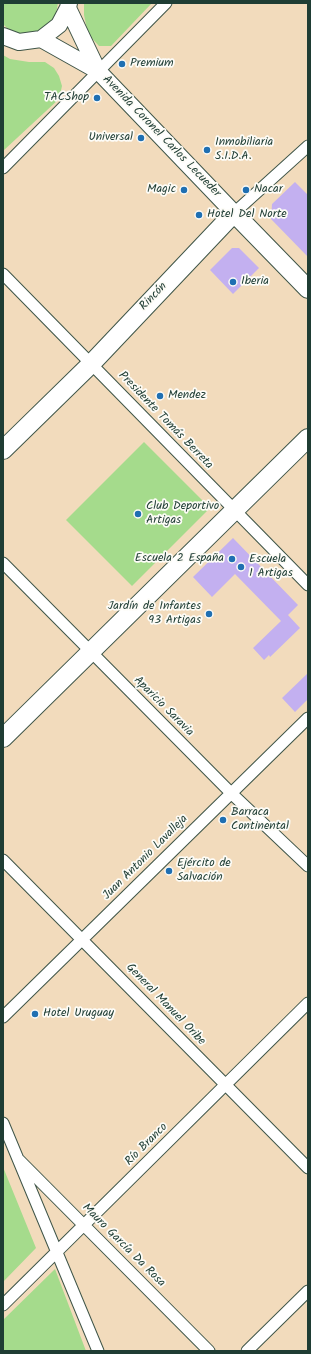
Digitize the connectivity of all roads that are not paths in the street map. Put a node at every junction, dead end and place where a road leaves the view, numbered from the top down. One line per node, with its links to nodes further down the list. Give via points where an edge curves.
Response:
1 (166, 3): 5 (street)
2 (69, 6): 4 (main road, Avenida Coronel Carlos Lecueder, via 59,26); 5 (main road, Avenida Coronel Carlos Lecueder)
3 (3, 36): 4 (main road, Avenida Coronel Carlos Lecueder, via 19,42)
4 (41, 39): 5 (main road, Avenida Coronel Carlos Lecueder)
5 (98, 71): 7 (street); 8 (main road, Avenida Coronel Carlos Lecueder)
6 (308, 146): 8 (street, Rincón)
7 (3, 168)
8 (234, 213): 10 (main road, Avenida Coronel Carlos Lecueder); 11 (main road, Rincón)
9 (3, 274): 11 (street, Presidente Tomás Berreta)
10 (308, 289)
11 (91, 364): 13 (main road, Rincón); 14 (street, Presidente Tomás Berreta)
12 (308, 438): 14 (main road)
13 (3, 450)
14 (234, 510): 16 (street, Presidente Tomás Berreta); 17 (main road)
15 (3, 562): 17 (street, Aparicio Saravia)
16 (308, 585)
17 (90, 651): 19 (main road); 20 (street, Aparicio Saravia)
18 (308, 718): 20 (street, Juan Antonio Lavalleja)
19 (3, 738)
20 (231, 793): 22 (street, Aparicio Saravia); 23 (street, Juan Antonio Lavalleja)
21 (3, 860): 23 (street, General Manuel Oribe)
22 (308, 866)
23 (82, 940): 25 (street, Juan Antonio Lavalleja); 26 (street, General Manuel Oribe)
24 (308, 1003): 26 (street, Río Branco)
25 (3, 1017)
26 (226, 1086): 29 (street, General Manuel Oribe); 30 (street, Río Branco)
27 (3, 1123): 28 (street)
28 (19, 1160): 30 (street, Mauro García Da Rosa); 31 (street)
29 (308, 1168)
30 (84, 1225): 31 (street, Río Branco); 35 (street, Mauro García Da Rosa)
31 (57, 1252): 33 (street, Río Branco); 34 (street)
32 (308, 1291): 36 (street)
33 (3, 1305)
34 (98, 1351)
35 (209, 1351)
36 (247, 1351)

